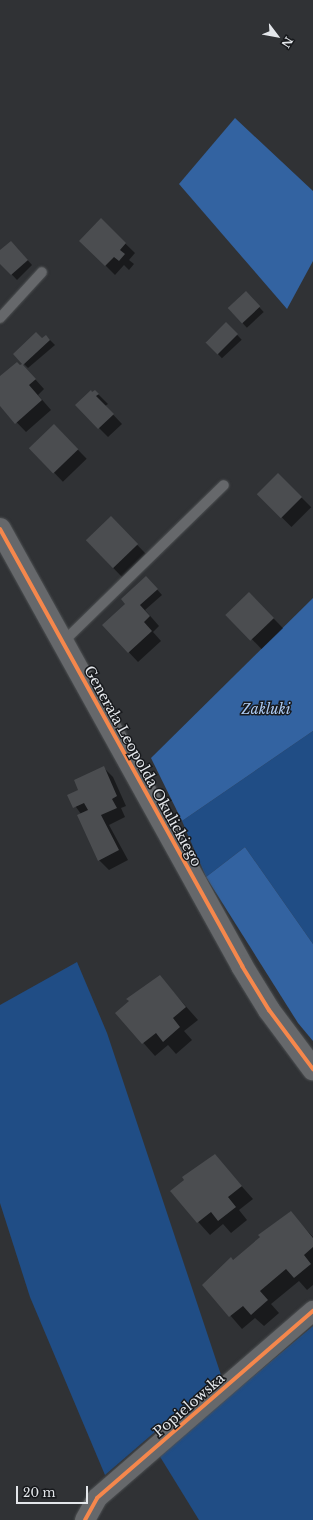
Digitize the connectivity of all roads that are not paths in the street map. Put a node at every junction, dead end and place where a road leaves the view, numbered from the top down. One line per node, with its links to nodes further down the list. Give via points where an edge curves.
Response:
1 (42, 272): 2 (lane)
2 (0, 318)
3 (224, 485): 5 (lane)
4 (0, 529): 5 (street, Generała Leopolda Okulickiego)
5 (62, 643): 6 (street, Generała Leopolda Okulickiego, via 242,966 269,1010)
6 (313, 1069)
7 (313, 1311): 8 (street, Popielowska, via 98,1498)
8 (85, 1520)

